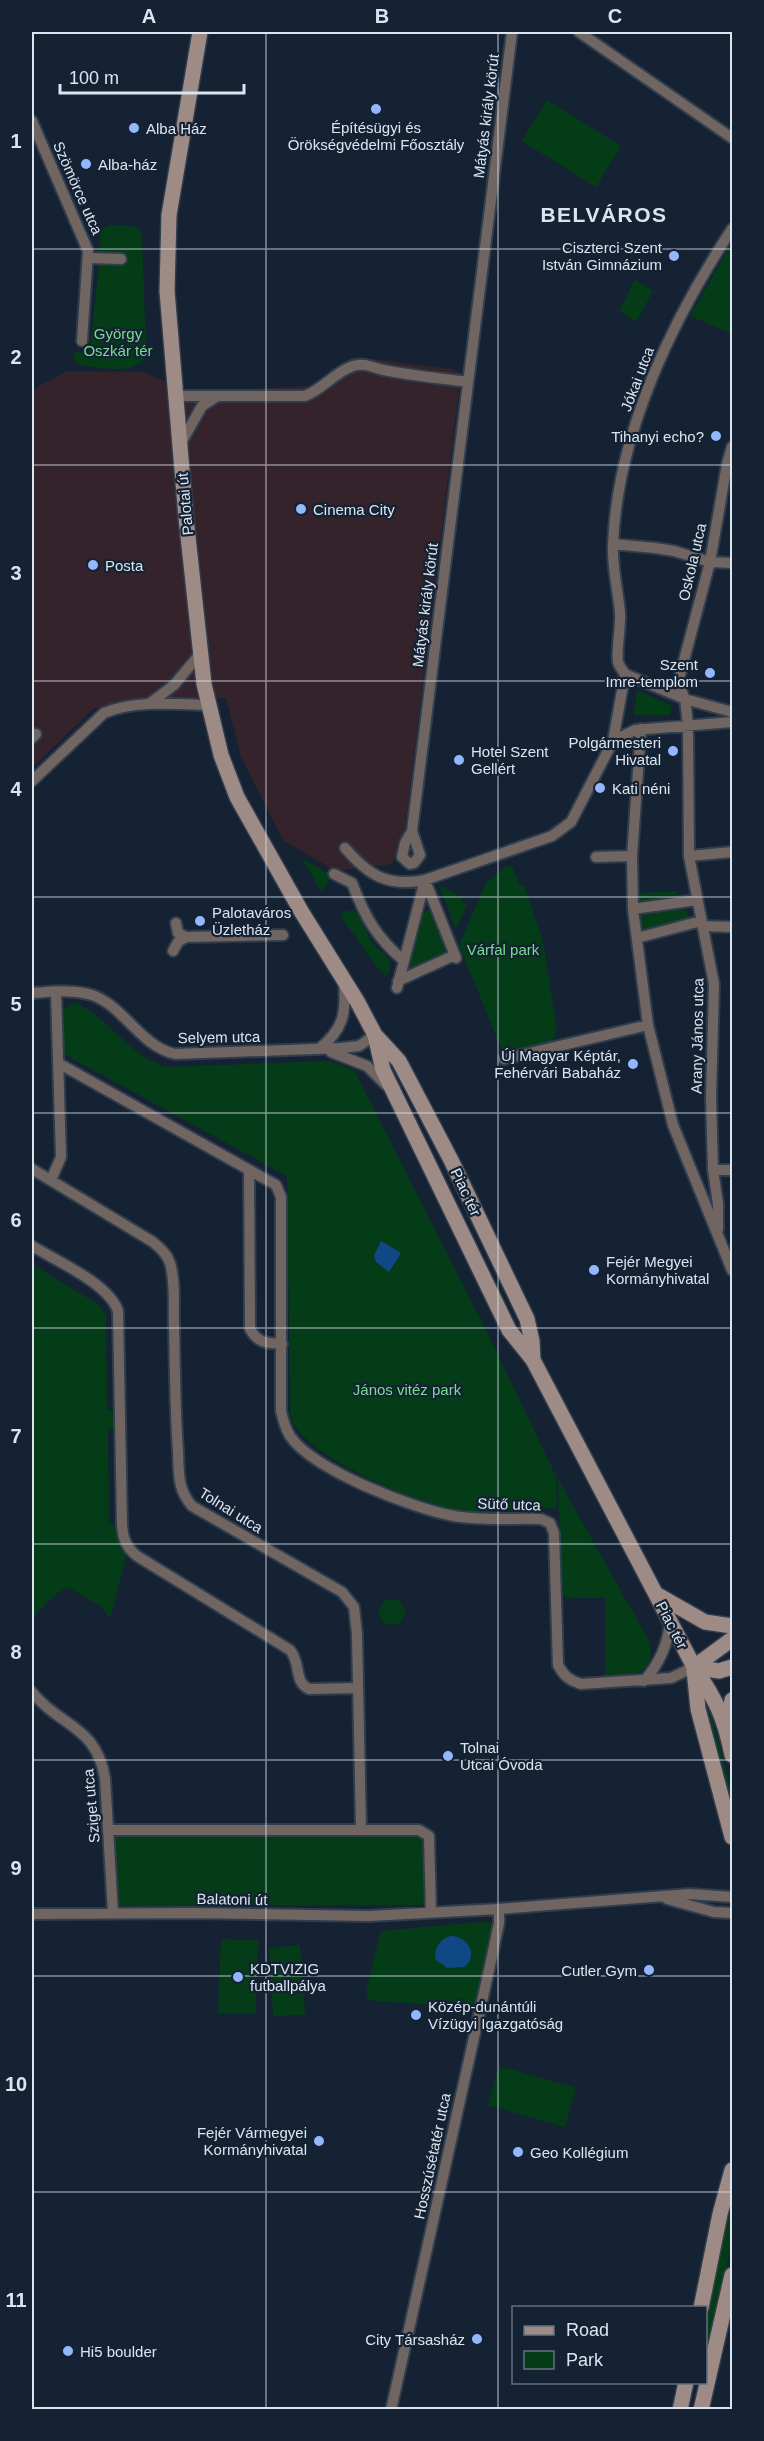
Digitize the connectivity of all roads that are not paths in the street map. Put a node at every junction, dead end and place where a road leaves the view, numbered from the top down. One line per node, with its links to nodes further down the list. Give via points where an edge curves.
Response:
1 (200, 32): 12 (main road, Palotai út, via 167,245)
2 (512, 32): 10 (street, Mátyás király körút)
3 (579, 32): 5 (street)
4 (32, 121): 7 (street, Szömörce utca, via 86,242)
5 (732, 138)
6 (732, 229): 15 (street, Jókai utca, via 683,313 649,387 626,464)
7 (88, 258): 8 (street); 9 (street, Szömörce utca)
8 (121, 259)
9 (82, 341)
10 (468, 382): 11 (street, via 356,364 305,396); 30 (street, Mátyás király körút)
11 (219, 395): 12 (street); 13 (street, via 202,406)
12 (175, 396): 13 (main road, Palotai út)
13 (179, 446): 18 (main road, Palotai út)
14 (732, 447): 16 (street, Oskola utca)
15 (613, 544): 16 (street, via 674,551); 19 (street, Jókai utca, via 621,624 618,663)
16 (710, 562): 17 (street); 20 (street, Oskola utca)
17 (732, 563)
18 (200, 654): 22 (street, via 174,685); 23 (main road, Palotai út)
19 (625, 674): 21 (street); 28 (street)
20 (678, 683): 21 (street, Arany János utca)
21 (685, 699): 24 (street); 26 (street, Arany János utca)
22 (149, 704): 23 (street); 29 (street, via 104,713)
23 (209, 705): 48 (main road, Palotai út, via 221,755 237,797)
24 (732, 712)
25 (732, 722): 26 (street)
26 (688, 725): 27 (street); 34 (street, Arany János utca)
27 (641, 729): 28 (street); 33 (street)
28 (613, 741): 38 (street, via 571,822 552,836)
29 (32, 781)
30 (412, 831)
31 (345, 848): 36 (street)
32 (732, 852): 34 (street)
33 (632, 856): 35 (street); 41 (street)
34 (689, 856): 40 (street, Arany János utca)
35 (596, 857)
36 (362, 867): 38 (street, via 381,879 406,884); 39 (street)
37 (334, 874): 39 (street)
38 (425, 880): 50 (street); 50 (street, via 456,956 398,984)
39 (352, 883): 50 (street, via 369,924)
40 (697, 900): 41 (street); 43 (street, Arany János utca)
41 (633, 909): 47 (street)
42 (176, 923): 46 (street, via 178,933)
43 (702, 923): 44 (street); 47 (street); 62 (street, Arany János utca, via 714,984)
44 (732, 927)
45 (283, 935): 46 (street)
46 (186, 937): 49 (street)
47 (637, 938): 54 (street)
48 (326, 950): 51 (main road, Piac tér)
49 (173, 951)
50 (404, 961)
51 (344, 978): 55 (main road, Piac tér); 56 (street, via 346,1008 342,1020 336,1034)
52 (56, 992): 53 (street, Selyem utca); 56 (street, Selyem utca, via 98,998 145,1039 176,1054); 58 (street)
53 (32, 993)
54 (648, 1025): 57 (street); 65 (street, via 673,1125)
55 (375, 1035): 56 (street, Selyem utca, via 359,1046); 59 (main road, Piac tér, via 383,1070); 69 (main road, Piac tér, via 399,1061 451,1160 526,1319)
56 (319, 1049): 59 (street, Selyem utca, via 367,1066)
57 (504, 1059)
58 (58, 1063): 61 (street, Sütő utca); 64 (street, via 61,1157)
59 (395, 1095): 69 (main road, Piac tér, via 509,1330)
60 (32, 1169): 64 (street, Tolnai utca)
61 (249, 1170): 68 (street, Sütő utca, via 276,1185 281,1197); 68 (street, via 250,1329 264,1343)
62 (713, 1170): 63 (street); 65 (street, Arany János utca)
63 (732, 1170)
64 (51, 1180): 77 (street, Tolnai utca, via 163,1251 169,1262 173,1292 181,1491 192,1506 349,1599 356,1619)
65 (718, 1236): 67 (street)
66 (32, 1246): 77 (street, via 104,1290 118,1311 122,1525 128,1548 290,1650 297,1658 303,1686)
67 (732, 1270)
68 (282, 1344): 76 (street, Sütő utca, via 281,1410 287,1431 301,1448 353,1480 438,1512 464,1518 548,1521 554,1533 556,1653 562,1674 581,1684)
69 (533, 1360): 70 (main road, Piac tér)
70 (656, 1594): 71 (main road, Piac tér); 72 (main road, via 705,1622)
71 (670, 1621): 74 (main road, Piac tér); 76 (street, via 663,1654)
72 (732, 1626)
73 (732, 1639): 74 (main road)
74 (694, 1667): 75 (main road, via 719,1671); 76 (street, Sütő utca, via 671,1678); 80 (main road, via 717,1702); 84 (main road, via 699,1708)
75 (732, 1667)
76 (644, 1681)
77 (358, 1688): 83 (street, Tolnai utca)
78 (32, 1692): 82 (street, Sziget utca, via 91,1741 102,1761)
79 (732, 1700): 80 (main road)
80 (726, 1728): 81 (main road)
81 (732, 1755)
82 (108, 1830): 83 (street); 89 (street, Sziget utca)
83 (361, 1830): 88 (street, via 419,1830 429,1836)
84 (732, 1837)
85 (732, 1897): 86 (street, Balatoni út, via 690,1894)
86 (661, 1898): 87 (street, Balatoni út); 90 (street, Balatoni út)
87 (499, 1909): 88 (street, Balatoni út); 98 (street, Hosszúsétatér utca, via 491,1961)
88 (431, 1912): 89 (street, Balatoni út, via 351,1917)
89 (113, 1913): 91 (street, Balatoni út)
90 (732, 1913)
91 (32, 1914)
92 (732, 2170): 94 (main road)
93 (732, 2275): 95 (main road)
94 (701, 2306)
95 (707, 2383)
96 (686, 2384): 99 (main road)
97 (707, 2384): 100 (main road)
98 (391, 2409)
99 (680, 2409)
100 (701, 2409)

